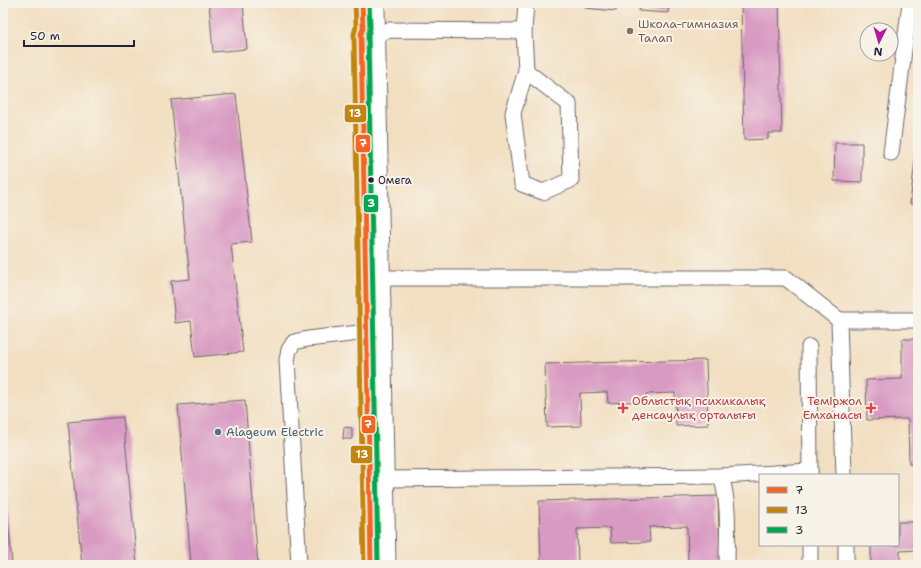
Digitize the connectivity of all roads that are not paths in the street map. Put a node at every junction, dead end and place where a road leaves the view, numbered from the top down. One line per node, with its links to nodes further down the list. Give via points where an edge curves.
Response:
1 (362, 3): 6 (main road, via 363,28)
2 (374, 3): 6 (main road)
3 (526, 3): 5 (street)
4 (910, 3): 8 (street)
5 (524, 31): 6 (street, via 389,30); 7 (street)
6 (368, 35): 9 (main road)
7 (526, 71): 7 (street, via 514,113 522,184 543,192 571,180 569,104)
8 (892, 153)
9 (373, 278): 10 (street, via 786,278); 12 (main road); 19 (main road)
10 (839, 320): 11 (street); 16 (street)
11 (918, 320)
12 (367, 332): 22 (street, via 294,342 289,350); 23 (main road)
13 (809, 347): 14 (street)
14 (810, 473): 15 (street)
15 (780, 474)
16 (844, 474)
17 (759, 475): 18 (street)
18 (721, 476): 19 (street); 25 (street, via 728,524)
19 (385, 479): 24 (main road)
20 (810, 546): 26 (street)
21 (846, 546): 27 (street)
22 (299, 565)
23 (371, 565)
24 (386, 565)
25 (727, 565)
26 (810, 565)
27 (846, 565)

